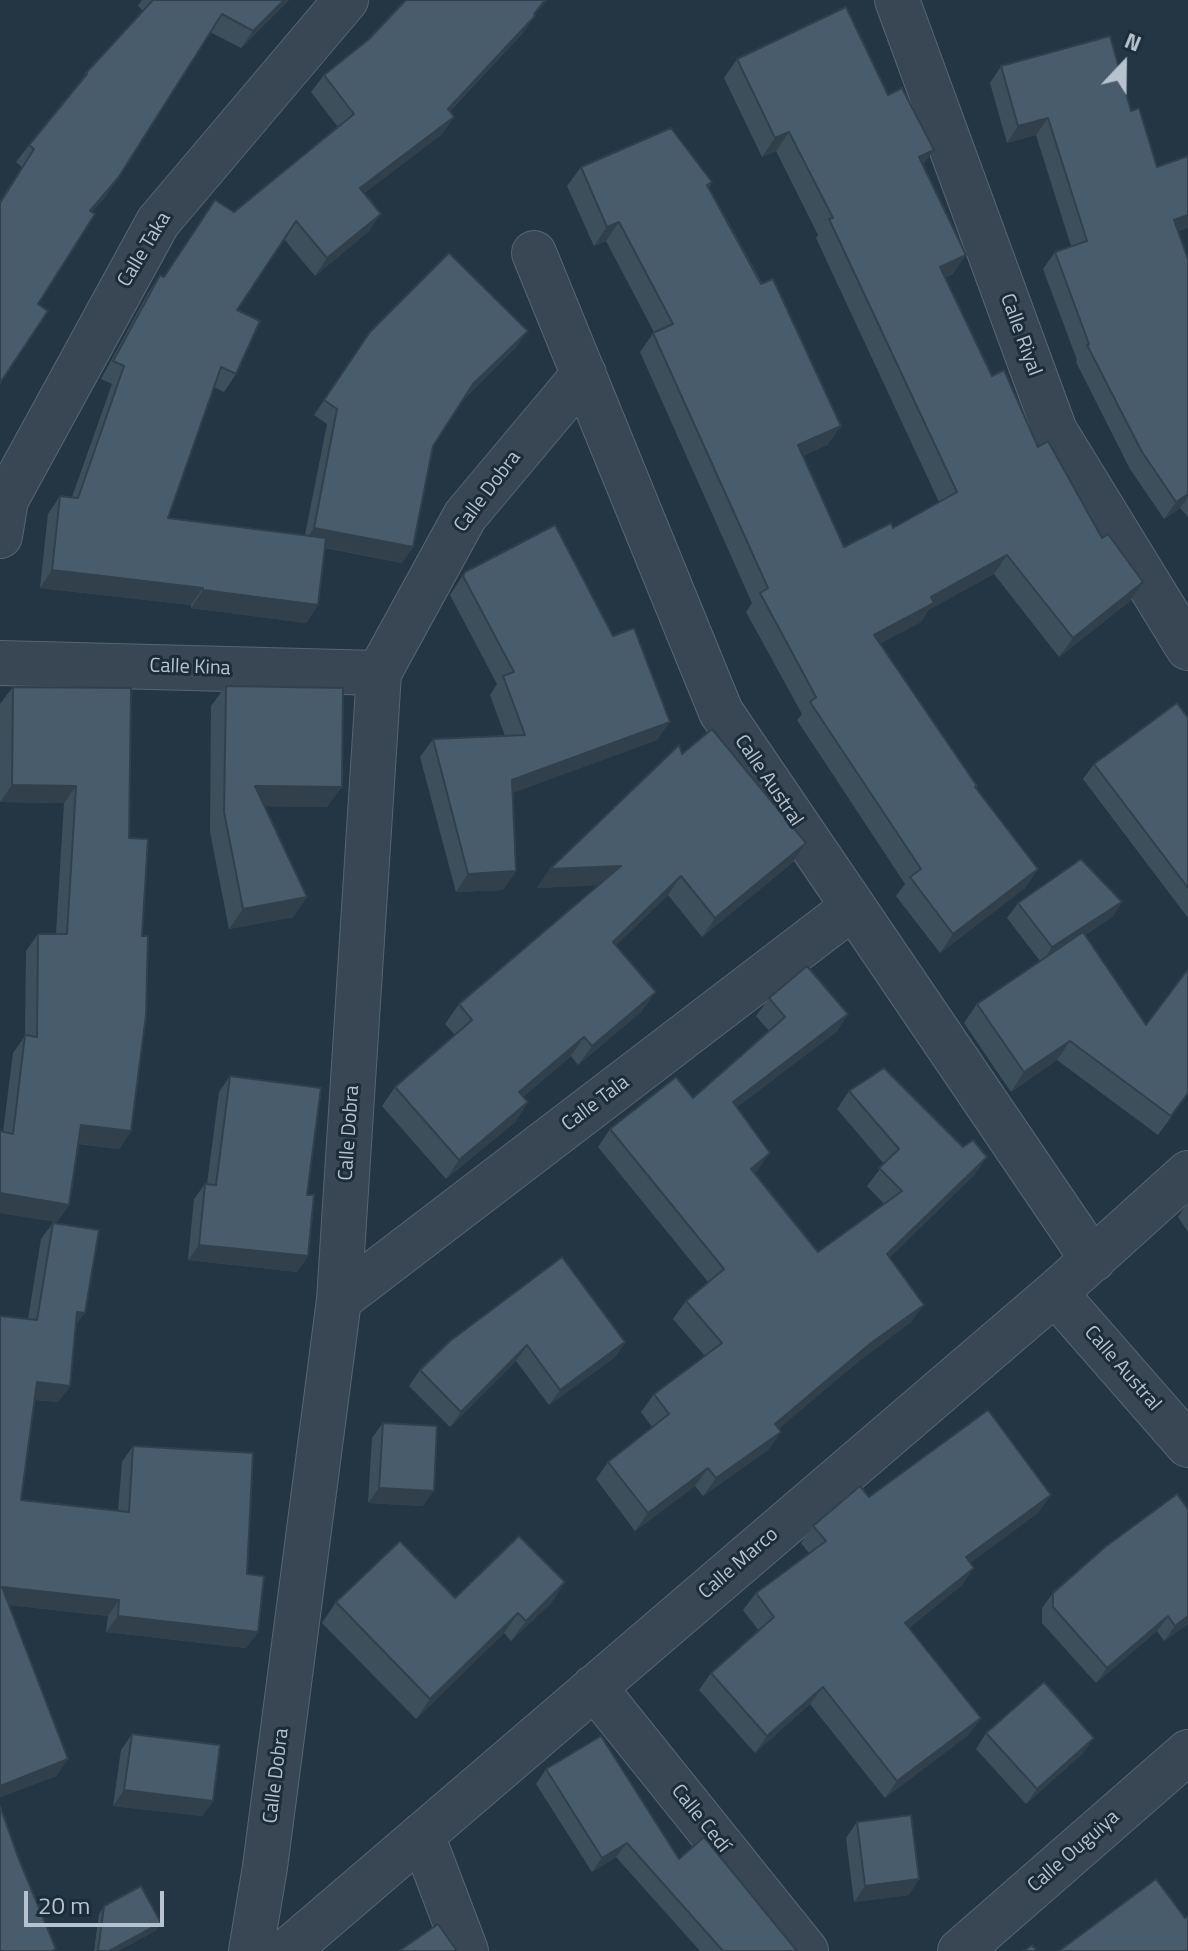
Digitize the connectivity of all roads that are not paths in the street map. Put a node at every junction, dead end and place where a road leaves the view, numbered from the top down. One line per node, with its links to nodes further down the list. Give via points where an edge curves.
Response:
1 (346, 0): 5 (street, Calle Taka, via 158,222 6,500)
2 (897, 0): 6 (street, Calle Riyal, via 1055,431)
3 (534, 253): 4 (street, Calle Austral)
4 (584, 374): 8 (street, Calle Dobra, via 465,516); 9 (street, Calle Austral, via 721,712)
5 (0, 536)
6 (1188, 648)
7 (0, 663): 8 (street, Calle Kina)
8 (379, 673): 13 (street, Calle Dobra)
9 (853, 907): 11 (street, Calle Austral); 13 (street, Calle Tala)
10 (1188, 1173): 11 (street, Calle Marco)
11 (1093, 1260): 12 (street, Calle Marco)
12 (1055, 1293): 14 (street, Calle Austral); 15 (street, Calle Marco)
13 (339, 1300): 18 (street, Calle Dobra)
14 (1188, 1445)
15 (594, 1687): 17 (street, Calle Marco); 21 (street, Calle Cedí)
16 (1188, 1752): 22 (street, Calle Ouguiya)
17 (422, 1835): 19 (street, Calle Marco); 20 (street)
18 (251, 1951)
19 (287, 1951)
20 (466, 1951)
21 (806, 1951)
22 (960, 1951)

